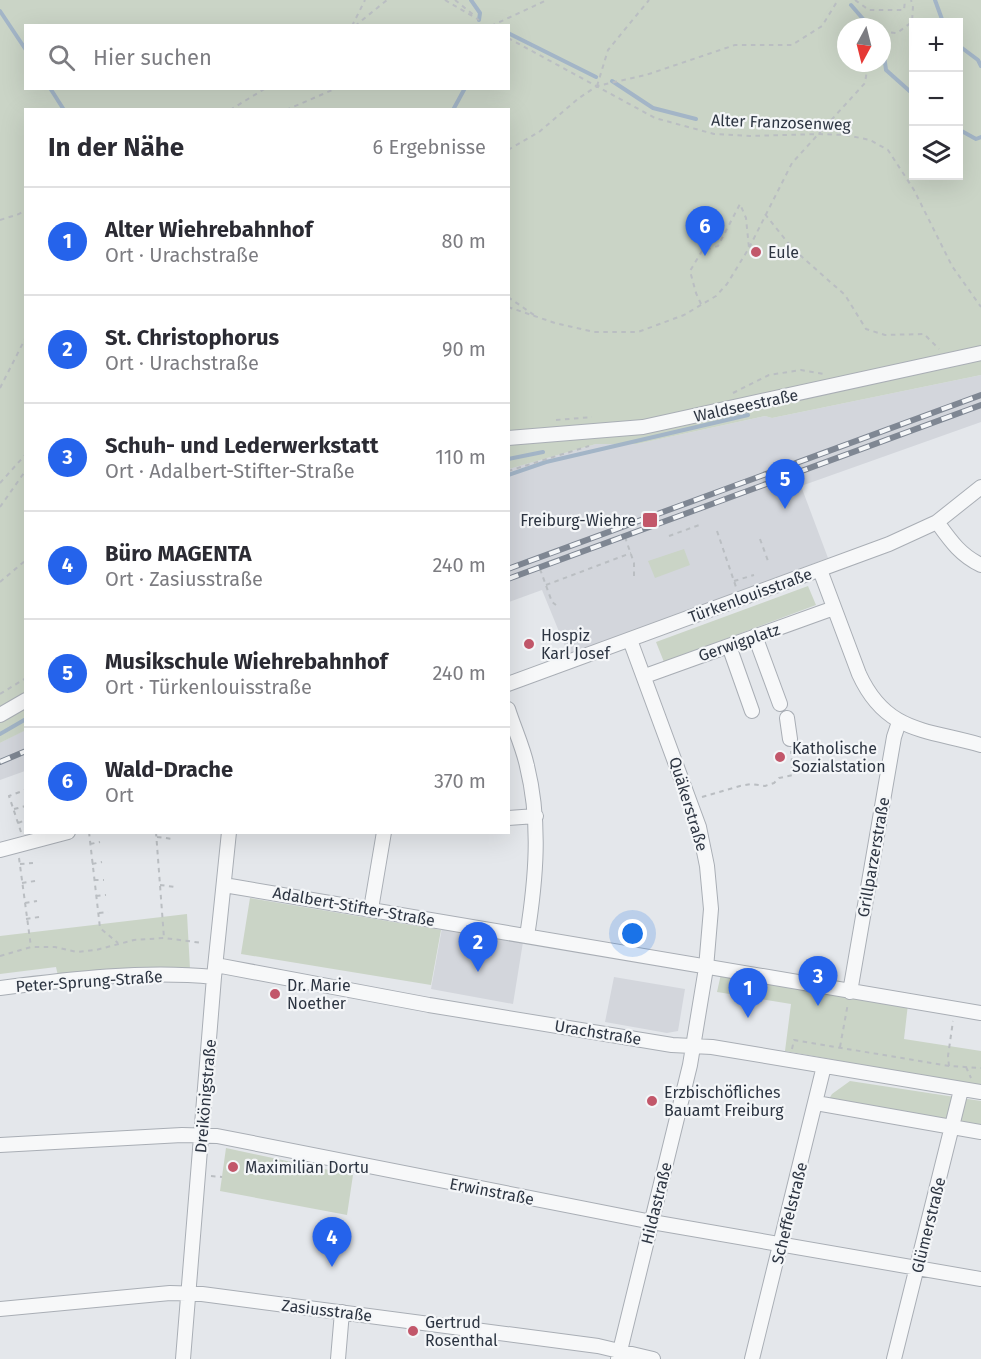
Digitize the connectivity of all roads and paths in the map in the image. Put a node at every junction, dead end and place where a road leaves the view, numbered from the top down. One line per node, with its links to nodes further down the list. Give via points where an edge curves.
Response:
1 (365, 0): 11 (path)
2 (387, 0): 12 (path)
3 (445, 0): 4 (path, via 479,20)
4 (455, 0)
5 (547, 0): 13 (path)
6 (650, 0): 17 (path, via 608,50)
7 (838, 0): 17 (path, via 822,26 792,45 735,45 646,75)
8 (855, 0): 9 (path, via 869,10 886,11 904,10)
9 (905, 0)
10 (911, 0): 14 (path, via 912,22 897,33)
11 (354, 24)
12 (356, 24)
13 (495, 24)
14 (891, 33)
15 (510, 39): 17 (path, Alter Franzosenweg)
16 (867, 72): 22 (path, via 865,83)
17 (597, 86): 22 (path, Alter Franzosenweg, via 656,118 714,134); 23 (path, via 539,132)
18 (263, 90): 20 (path)
19 (332, 90): 21 (path)
20 (233, 108)
21 (291, 108)
22 (819, 134): 25 (path, via 792,163); 30 (path, Alter Franzosenweg, via 870,140 888,150 914,190 952,266)
23 (510, 149)
24 (24, 211): 26 (path)
25 (765, 214): 27 (path); 35 (path, via 792,248 844,296 866,329 885,335 924,334)
26 (0, 220)
27 (749, 248): 29 (path, via 727,285); 29 (path, via 746,218 740,204 717,246 702,251 690,271)
28 (510, 298): 32 (path)
29 (701, 304): 32 (path, via 684,315 638,332 594,332)
30 (981, 307)
31 (510, 308): 32 (path)
32 (537, 317)
33 (24, 341): 37 (path)
34 (981, 353): 35 (street, Waldseestraße)
35 (949, 360): 41 (street, Waldseestraße, via 643,427)
36 (828, 375): 38 (path, via 801,370 769,375)
37 (0, 388)
38 (729, 395)
39 (599, 417): 40 (path)
40 (554, 420)
41 (510, 438)
42 (589, 445): 44 (path)
43 (24, 456): 46 (path)
44 (510, 470)
45 (24, 473): 48 (path)
46 (0, 483)
47 (981, 487): 49 (street, Türkenlouisstraße)
48 (0, 507)
49 (937, 522): 60 (street, via 956,549); 62 (street, Türkenlouisstraße)
50 (702, 524): 52 (path)
51 (717, 531): 67 (path)
52 (669, 536)
53 (625, 537): 55 (path)
54 (760, 539): 57 (path)
55 (631, 554): 59 (path); 69 (path)
56 (639, 561): 59 (path)
57 (768, 561)
58 (24, 562): 66 (path)
59 (634, 563): 65 (path)
60 (981, 565)
61 (540, 569): 69 (path)
62 (820, 570): 70 (street, Türkenlouisstraße); 72 (street)
63 (754, 575): 67 (path)
64 (0, 576): 66 (path)
65 (634, 576)
66 (4, 577): 68 (path)
67 (734, 581): 70 (path)
68 (0, 582)
69 (546, 585): 71 (path)
70 (739, 598): 74 (street, Türkenlouisstraße)
71 (556, 605)
72 (834, 608): 73 (street, Gerwigplatz); 86 (street, via 866,690)
73 (755, 636): 75 (street, Gerwigplatz); 81 (street)
74 (630, 640): 76 (street, Quäkerstraße); 78 (street, Türkenlouisstraße)
75 (729, 646): 76 (street, Gerwigplatz); 82 (street)
76 (645, 676): 90 (street, Quäkerstraße)
77 (24, 679): 79 (path)
78 (510, 683)
79 (0, 694)
80 (24, 701): 83 (street)
81 (780, 704)
82 (752, 711)
83 (0, 715)
84 (510, 715): 93 (street, via 527,766)
85 (787, 718): 87 (street)
86 (898, 722): 88 (street); 136 (street, Grillparzerstraße)
87 (790, 739): 90 (path, via 793,775 765,786 740,786)
88 (981, 745)
89 (24, 790): 92 (path, via 9,796)
90 (690, 801): 133 (street, Quäkerstraße, via 699,827 709,888)
91 (24, 806): 92 (path)
92 (14, 809): 96 (path)
93 (536, 816): 94 (street); 127 (street, via 536,866)
94 (510, 818)
95 (24, 821): 96 (path)
96 (18, 823): 104 (path)
97 (60, 834): 104 (street)
98 (89, 834): 105 (path)
99 (229, 834): 116 (street, Dreikönigstraße)
100 (384, 834): 122 (street)
101 (156, 835): 102 (path); 115 (path)
102 (173, 839)
103 (100, 842): 105 (path)
104 (22, 844): 106 (street); 109 (path)
105 (90, 844): 110 (path)
106 (0, 850)
107 (102, 862): 110 (path)
108 (33, 863): 109 (path)
109 (20, 864): 114 (path)
110 (93, 864): 111 (path)
111 (94, 880): 112 (path); 119 (path)
112 (104, 880)
113 (35, 881): 114 (path)
114 (22, 883): 121 (path)
115 (160, 885): 117 (path); 128 (path)
116 (225, 885): 122 (street, Adalbert-Stifter-Straße); 130 (street, Dreikönigstraße)
117 (175, 887)
118 (106, 894): 119 (path)
119 (96, 896): 124 (path)
120 (37, 901): 121 (path)
121 (25, 903): 126 (path)
122 (371, 909): 127 (street, Adalbert-Stifter-Straße)
123 (108, 912): 124 (path)
124 (99, 913): 129 (path, via 100,928)
125 (39, 917): 126 (path)
126 (26, 919): 131 (path)
127 (527, 936): 133 (street, Adalbert-Stifter-Straße)
128 (164, 938): 129 (path); 130 (path)
129 (118, 943): 131 (path, via 77,952)
130 (218, 944): 134 (street, Dreikönigstraße)
131 (31, 947): 132 (path)
132 (0, 956)
133 (706, 968): 136 (street, Adalbert-Stifter-Straße); 139 (street, Quäkerstraße)
134 (215, 971): 135 (street, Peter-Sprung-Straße, via 112,976); 139 (street, Urachstraße); 150 (street, Dreikönigstraße)
135 (0, 988)
136 (850, 992): 137 (street, Adalbert-Stifter-Straße); 140 (path)
137 (955, 1009): 138 (street, Adalbert-Stifter-Straße); 143 (path)
138 (981, 1013)
139 (693, 1046): 141 (street, Urachstraße); 152 (street, Hildastraße)
140 (840, 1047): 141 (path, via 794,1040); 143 (path)
141 (790, 1061): 142 (street, Urachstraße)
142 (824, 1066): 145 (street, Urachstraße); 147 (street, Scheffelstraße)
143 (950, 1066): 144 (path)
144 (981, 1068)
145 (961, 1090): 146 (street, Urachstraße); 148 (street, Glümerstraße)
146 (981, 1092)
147 (816, 1103): 148 (street); 153 (street, Scheffelstraße)
148 (952, 1128): 149 (street); 154 (street, Glümerstraße)
149 (981, 1132)
150 (202, 1135): 151 (street, Erwinstraße); 152 (street, Erwinstraße); 156 (street, Dreikönigstraße)
151 (0, 1145)
152 (652, 1222): 153 (street, Erwinstraße); 159 (street, Hildastraße)
153 (781, 1246): 154 (street, Erwinstraße); 163 (street, Scheffelstraße)
154 (917, 1268): 155 (street, Erwinstraße); 164 (street, Glümerstraße)
155 (981, 1279)
156 (188, 1293): 157 (street, Zasiusstraße); 158 (street, Zasiusstraße); 160 (street, Dreikönigstraße)
157 (0, 1309)
158 (342, 1312): 159 (street, Zasiusstraße); 161 (street)
159 (619, 1355): 162 (street, Zasiusstraße)
160 (183, 1359)
161 (338, 1359)
162 (652, 1359)
163 (753, 1359)
164 (894, 1359)

